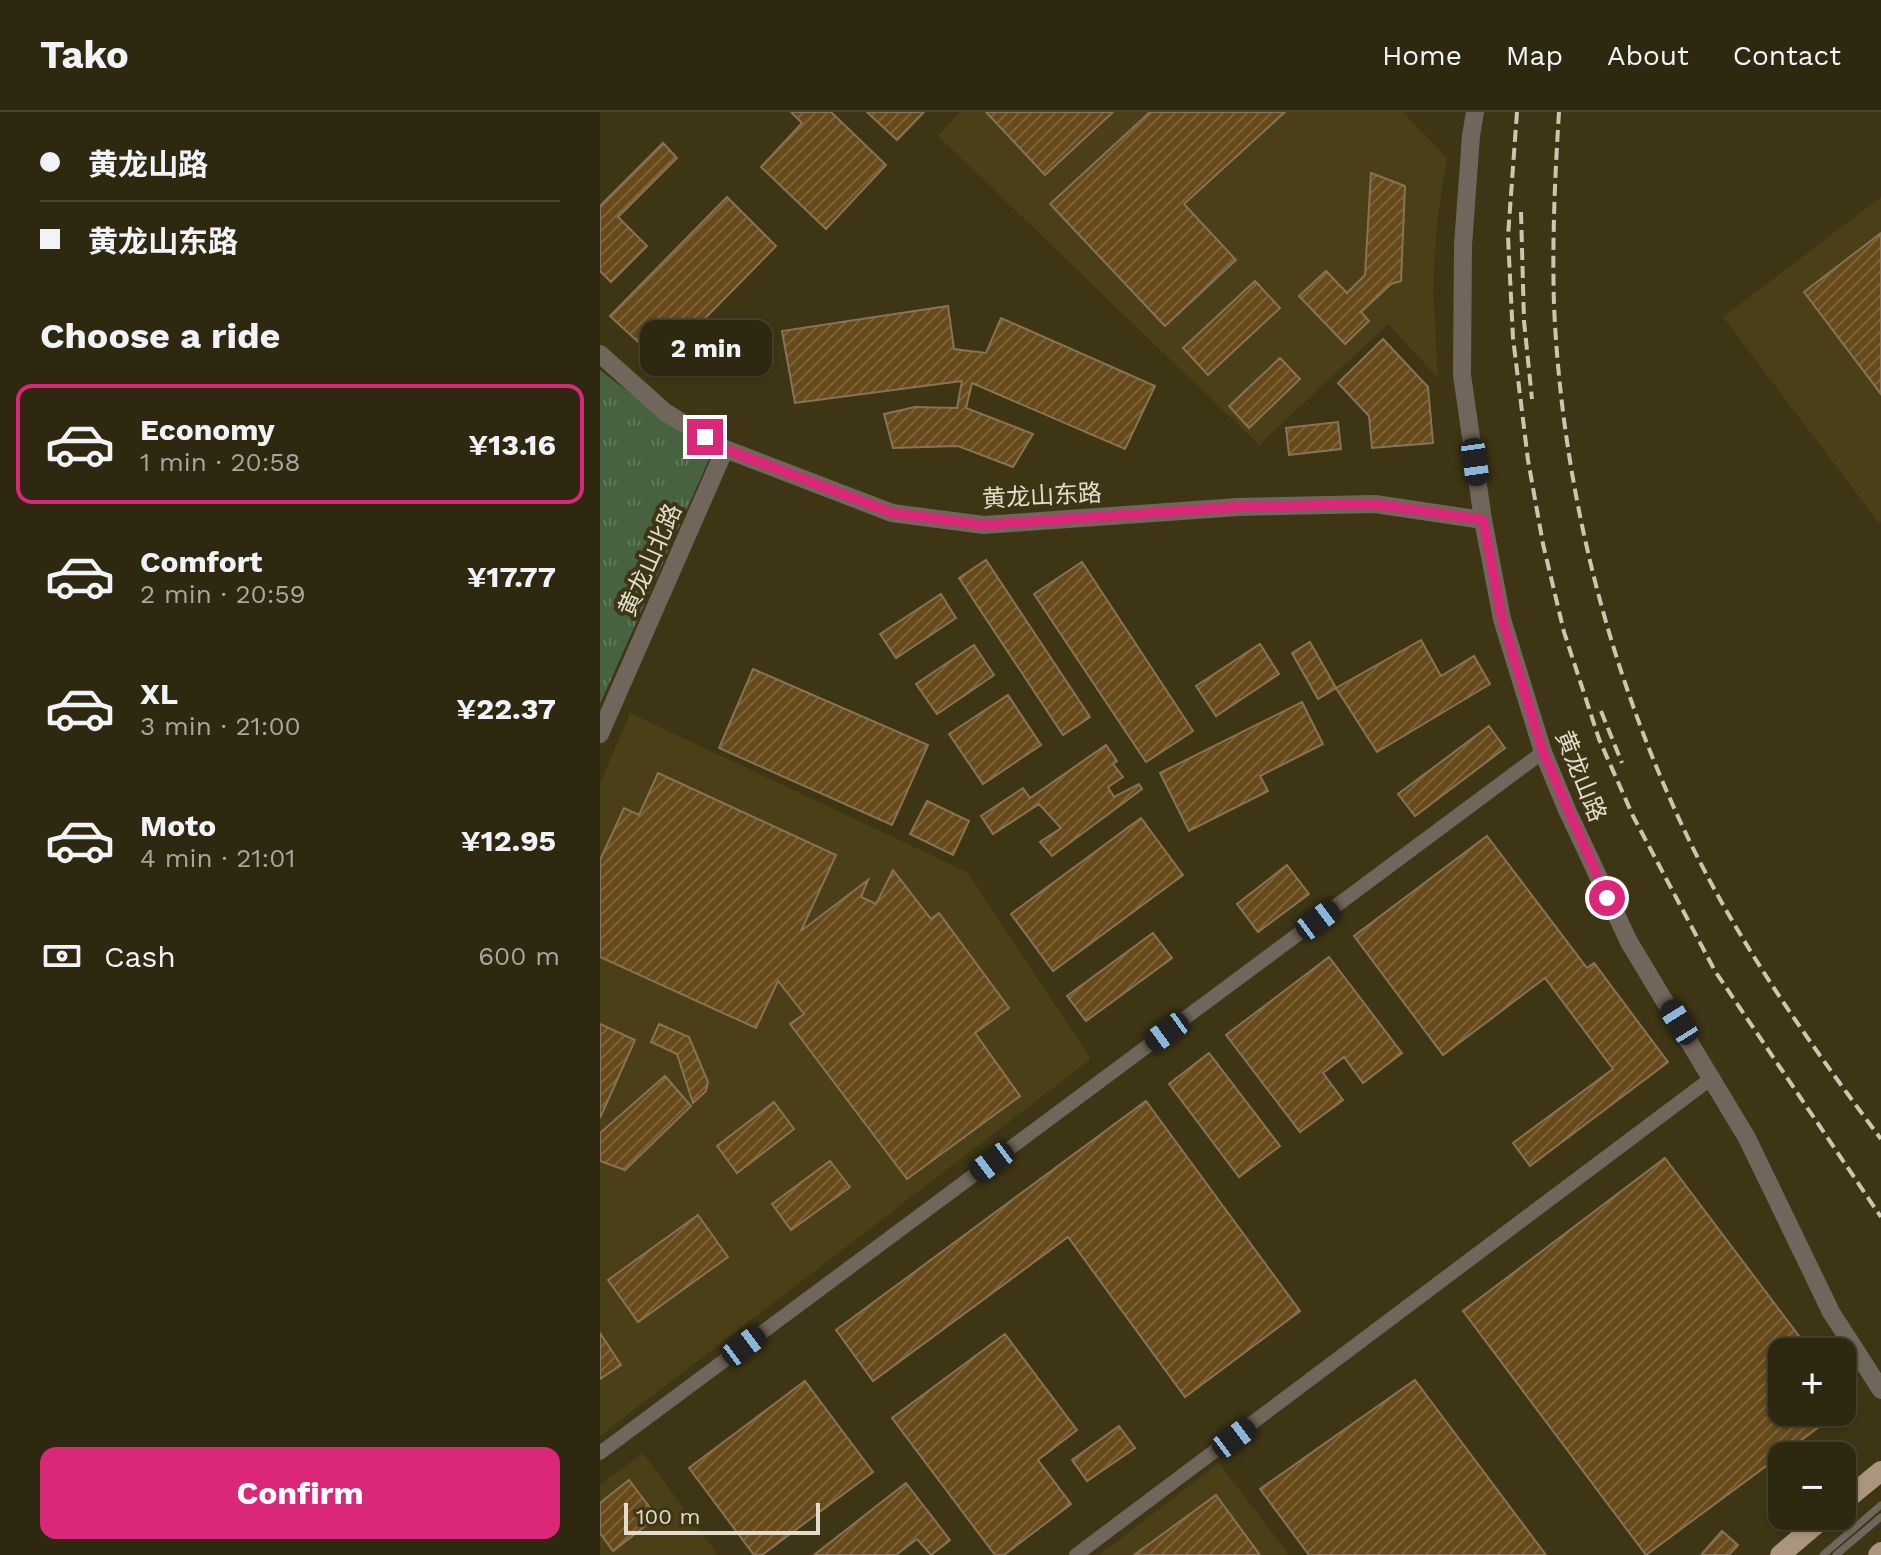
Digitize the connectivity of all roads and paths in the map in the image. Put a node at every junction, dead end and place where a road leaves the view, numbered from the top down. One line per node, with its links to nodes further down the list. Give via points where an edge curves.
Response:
1 (1475, 112): 4 (street, 黄龙山路, via 1463,245 1462,375)
2 (600, 354): 3 (street, 黄龙山东路, via 665,412)
3 (725, 449): 4 (street, 黄龙山东路, via 892,513 984,525 1238,507 1375,504); 5 (street, 黄龙山北路)
4 (1483, 520): 6 (street, 黄龙山路, via 1502,619)
5 (600, 734)
6 (1543, 752): 7 (street, 黄龙山路, via 1629,942); 9 (street)
7 (1713, 1077): 8 (street, 黄龙山路, via 1767,1175 1831,1312); 15 (street)
8 (1881, 1390)
9 (600, 1453)
10 (1877, 1472): 11 (main road)
11 (1856, 1491)
12 (1881, 1505): 17 (lane)
13 (1881, 1517): 18 (lane)
14 (1809, 1530): 16 (main road)
15 (1076, 1555)
16 (1780, 1555)
17 (1823, 1555)
18 (1836, 1555)

